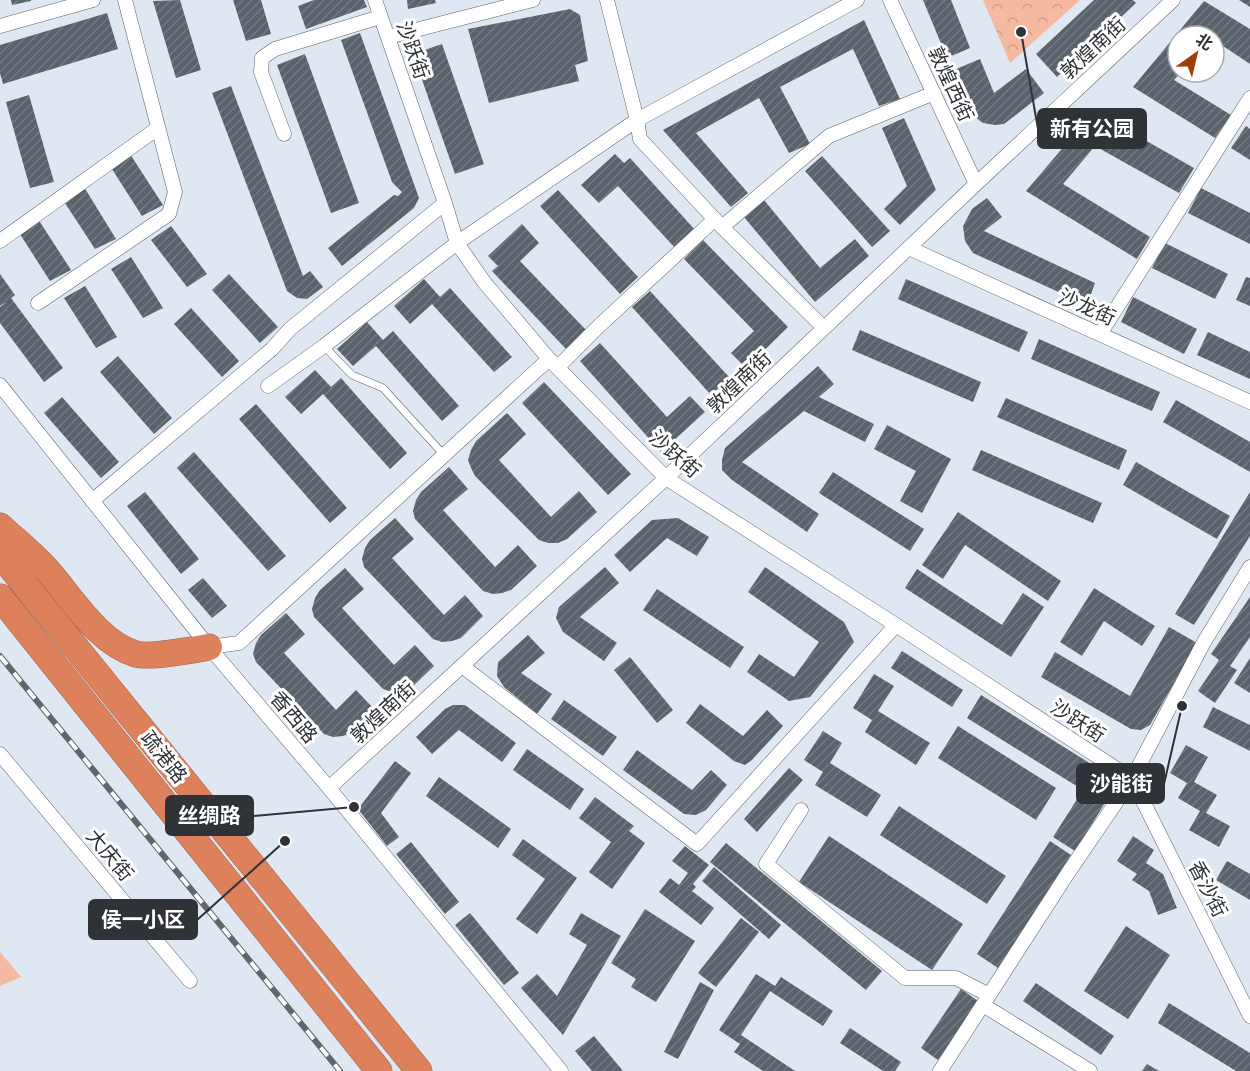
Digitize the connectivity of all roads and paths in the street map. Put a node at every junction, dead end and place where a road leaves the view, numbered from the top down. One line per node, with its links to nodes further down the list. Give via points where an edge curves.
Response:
1 (93, 0): 10 (street)
2 (125, 0): 15 (street)
3 (375, 0): 9 (street, 沙跃街)
4 (533, 0): 11 (street)
5 (607, 0): 14 (street)
6 (857, 0): 14 (street)
7 (890, 0): 12 (street, 敦煌西街)
8 (1173, 0): 17 (street, 敦煌南街)
9 (380, 17): 11 (street, 沙跃街); 16 (street, via 275,49 262,58 261,72)
10 (0, 26)
11 (388, 38): 18 (street, 沙跃街)
12 (934, 93): 17 (street, 敦煌西街); 19 (street, via 829,136)
13 (1250, 98): 25 (street)
14 (637, 120): 19 (street, via 640,139); 21 (street)
15 (158, 128): 20 (street); 23 (street, via 175,192 169,214)
16 (284, 134)
17 (976, 184): 22 (street, 敦煌南街)
18 (446, 203): 21 (street, 沙跃街); 33 (street, via 290,329 272,350)
19 (718, 223): 24 (street); 27 (street)
20 (0, 241)
21 (457, 243): 26 (street); 27 (street, 沙跃街, via 484,282)
22 (909, 248): 24 (street, 敦煌南街); 25 (street, 沙龙街)
23 (39, 303)
24 (824, 328): 32 (street, 敦煌南街)
25 (1100, 334): 30 (street, 沙龙街)
26 (324, 346): 29 (street); 31 (lane, via 352,375 383,387)
27 (554, 363): 31 (street); 32 (street, 沙跃街)
28 (0, 385): 33 (street, 香西路)
29 (268, 386)
30 (1250, 402)
31 (444, 455): 39 (street, via 239,643)
32 (666, 478): 38 (street, 沙跃街); 40 (street, 敦煌南街)
33 (92, 501): 39 (street, 香西路)
34 (0, 526): 39 (highway, via 45,568 113,643 137,654)
35 (0, 554): 49 (highway, 疏港路)
36 (1250, 567): 42 (street, via 1204,642)
37 (0, 597): 48 (highway)
38 (896, 625): 40 (street, via 697,844); 42 (street, 沙跃街)
39 (209, 647): 43 (street, 香西路)
40 (462, 666): 43 (street, 敦煌南街)
41 (0, 754): 45 (street, 大庆街)
42 (1132, 779): 46 (street); 47 (street, 香沙街)
43 (329, 788): 50 (street, 香西路)
44 (801, 810): 46 (street, via 766,864 905,978 956,978)
45 (189, 981)
46 (986, 1000): 51 (street); 52 (street)
47 (1250, 1016)
48 (379, 1071)
49 (419, 1071)
50 (561, 1071)
51 (940, 1071)
52 (1090, 1071)

